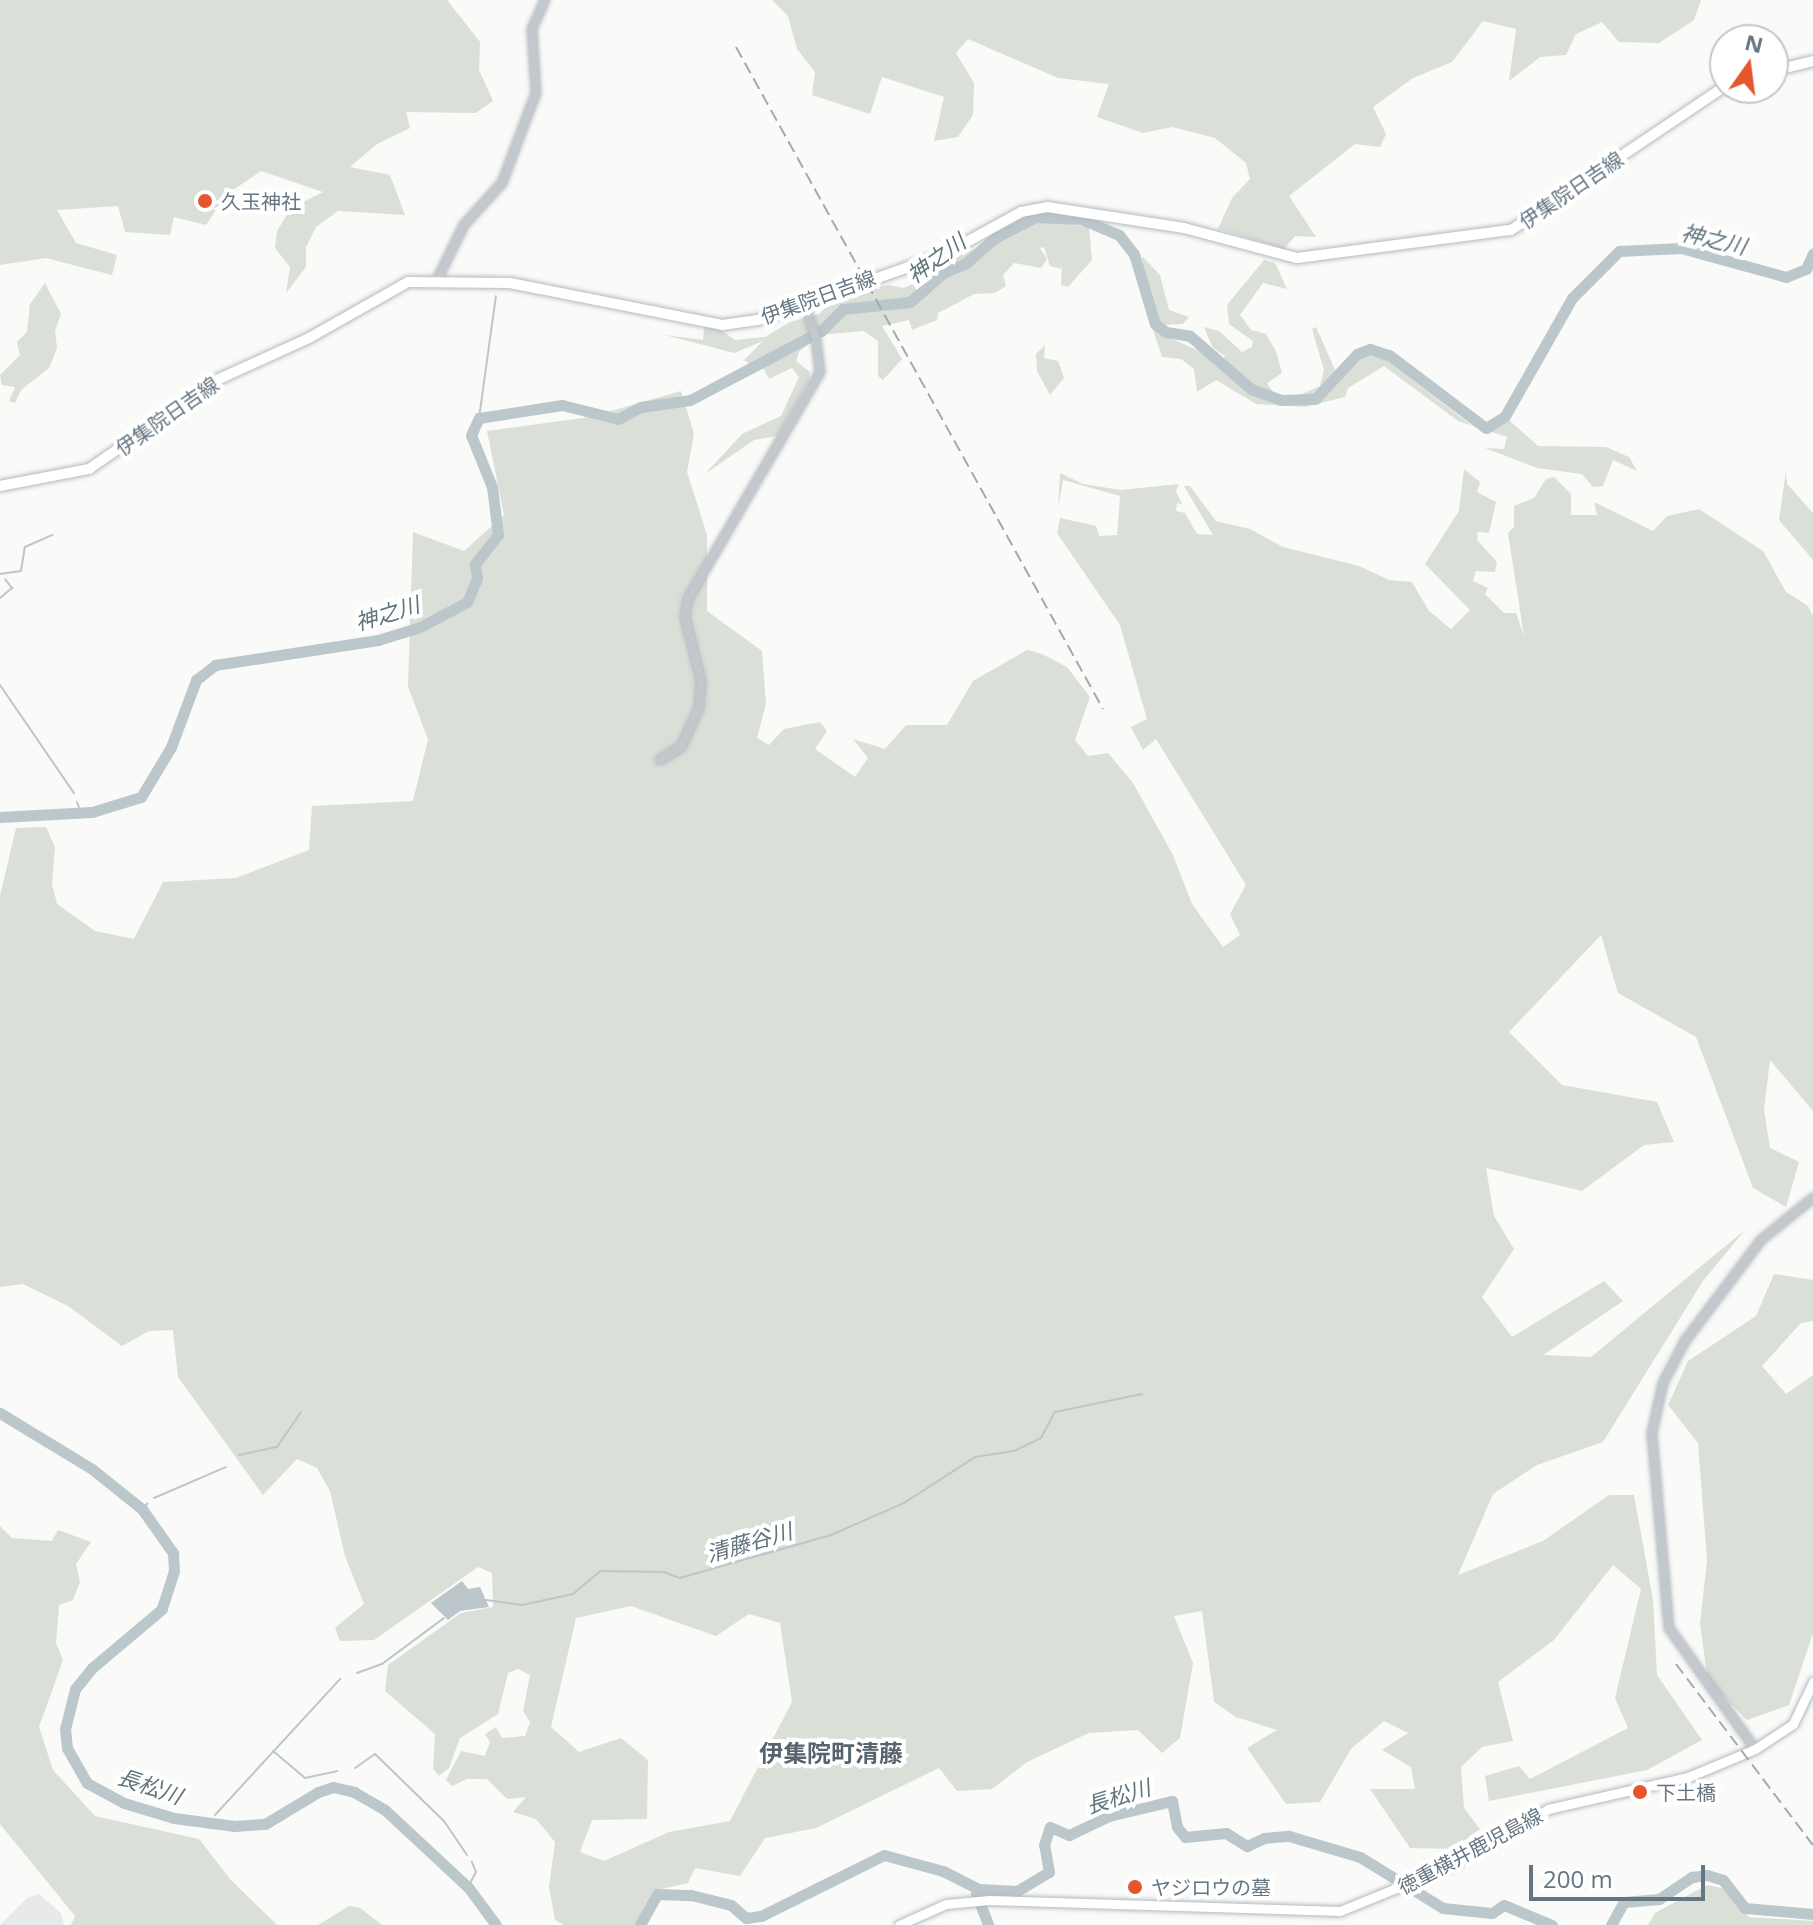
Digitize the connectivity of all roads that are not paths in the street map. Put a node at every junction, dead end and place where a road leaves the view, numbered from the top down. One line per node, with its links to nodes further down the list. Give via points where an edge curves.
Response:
1 (545, 0): 5 (street, via 532,29 536,93 502,183 464,225)
2 (1813, 61): 3 (main road)
3 (1789, 67)
4 (1709, 97): 6 (main road, 伊集院日吉線, via 1511,230 1297,258 1184,228 1047,207 1021,212 962,248)
5 (437, 280): 6 (main road, 伊集院日吉線, via 510,283 722,325 758,320); 7 (main road, 伊集院日吉線, via 394,287 309,338 219,379 79,473)
6 (804, 303): 8 (street, via 821,361 814,386 688,599 685,617 701,681 699,708 681,747)
7 (0, 486)
8 (660, 760)
9 (1813, 1198): 11 (street, via 1761,1240 1685,1341 1663,1383 1654,1418 1652,1460 1669,1628)
10 (1813, 1682): 11 (main road, 徳重横井鹿児島線, via 1793,1724)
11 (1755, 1749): 12 (main road, 徳重横井鹿児島線, via 1688,1777 1548,1809 1419,1879 1352,1908 1315,1914 1133,1901 989,1900 930,1909)
12 (899, 1925)

